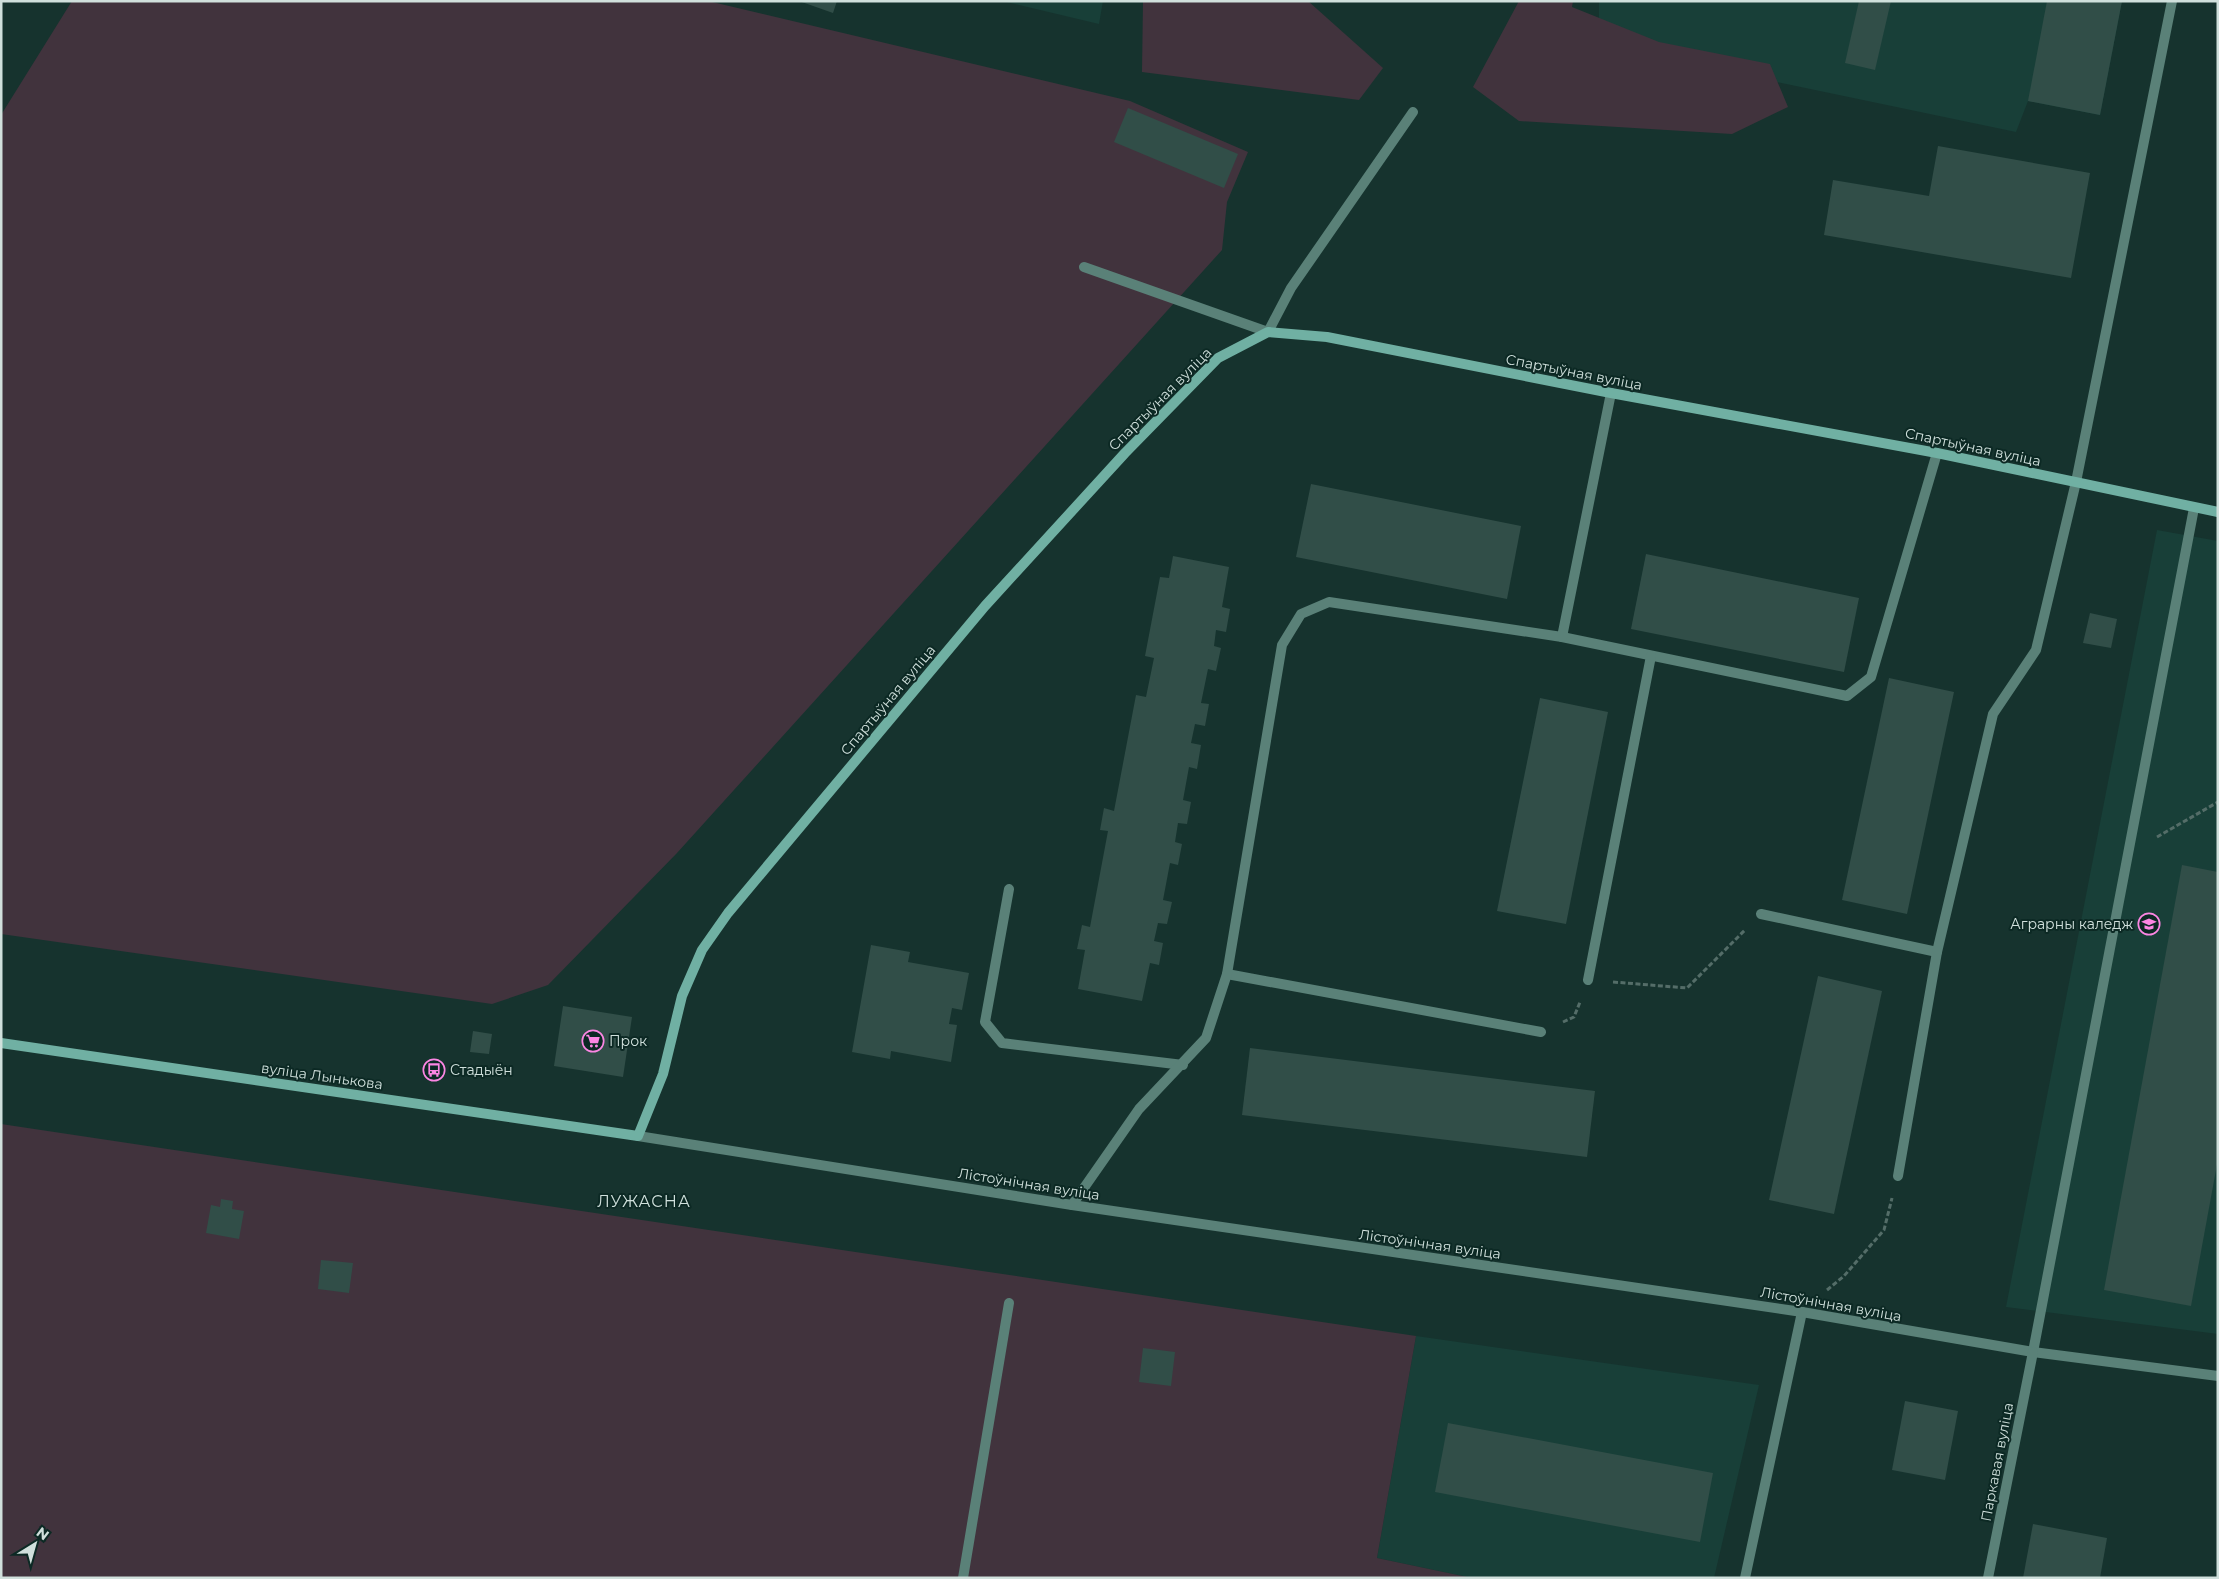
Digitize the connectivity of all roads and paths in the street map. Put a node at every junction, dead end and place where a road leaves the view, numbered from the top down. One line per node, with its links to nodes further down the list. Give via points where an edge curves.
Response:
1 (2172, 1): 7 (street)
2 (1413, 112): 4 (street, via 1291,288)
3 (1084, 267): 4 (street)
4 (1268, 332): 5 (street, Спартыўная вуліца, via 1327,337); 22 (street, Спартыўная вуліца, via 1218,358 1125,453 985,606 728,913 702,950 682,996 663,1074)
5 (1611, 393): 6 (street, Спартыўная вуліца); 10 (street)
6 (1937, 453): 7 (street, Спартыўная вуліца); 11 (street, via 1871,677 1847,696)
7 (2076, 482): 8 (street, Спартыўная вуліца); 16 (street, via 2036,650 1993,714)
8 (2194, 508): 9 (street, Спартыўная вуліца); 13 (street, Паркавая вуліца)
9 (2218, 512)
10 (1562, 637): 11 (street); 17 (street, via 1328,602 1301,614 1282,645)
11 (1651, 656): 18 (street)
12 (2218, 802): 13 (path)
13 (2128, 854): 27 (street, Паркавая вуліца)
14 (1008, 889): 21 (street, via 985,1022 1002,1043)
15 (1762, 914): 16 (street); 18 (path, via 1687,988)
16 (1937, 952): 23 (street)
17 (1227, 974): 19 (street); 21 (street, via 1206,1038)
18 (1588, 980): 19 (path, via 1574,1017)
19 (1541, 1032)
20 (1, 1043): 22 (street, вуліца Лынькова)
21 (1183, 1064): 24 (street, via 1139,1109)
22 (638, 1136): 24 (street, Лістоўнічная вуліца)
23 (1898, 1176): 26 (path, via 1884,1230 1844,1276)
24 (1072, 1205): 26 (street, Лістоўнічная вуліца)
25 (1009, 1303): 29 (street)
26 (1802, 1312): 27 (street, Лістоўнічная вуліца); 30 (street)
27 (2033, 1352): 28 (street, Лістоўнічная вуліца); 31 (street, Паркавая вуліца)
28 (2218, 1376)
29 (963, 1578)
30 (1746, 1578)
31 (1988, 1578)

